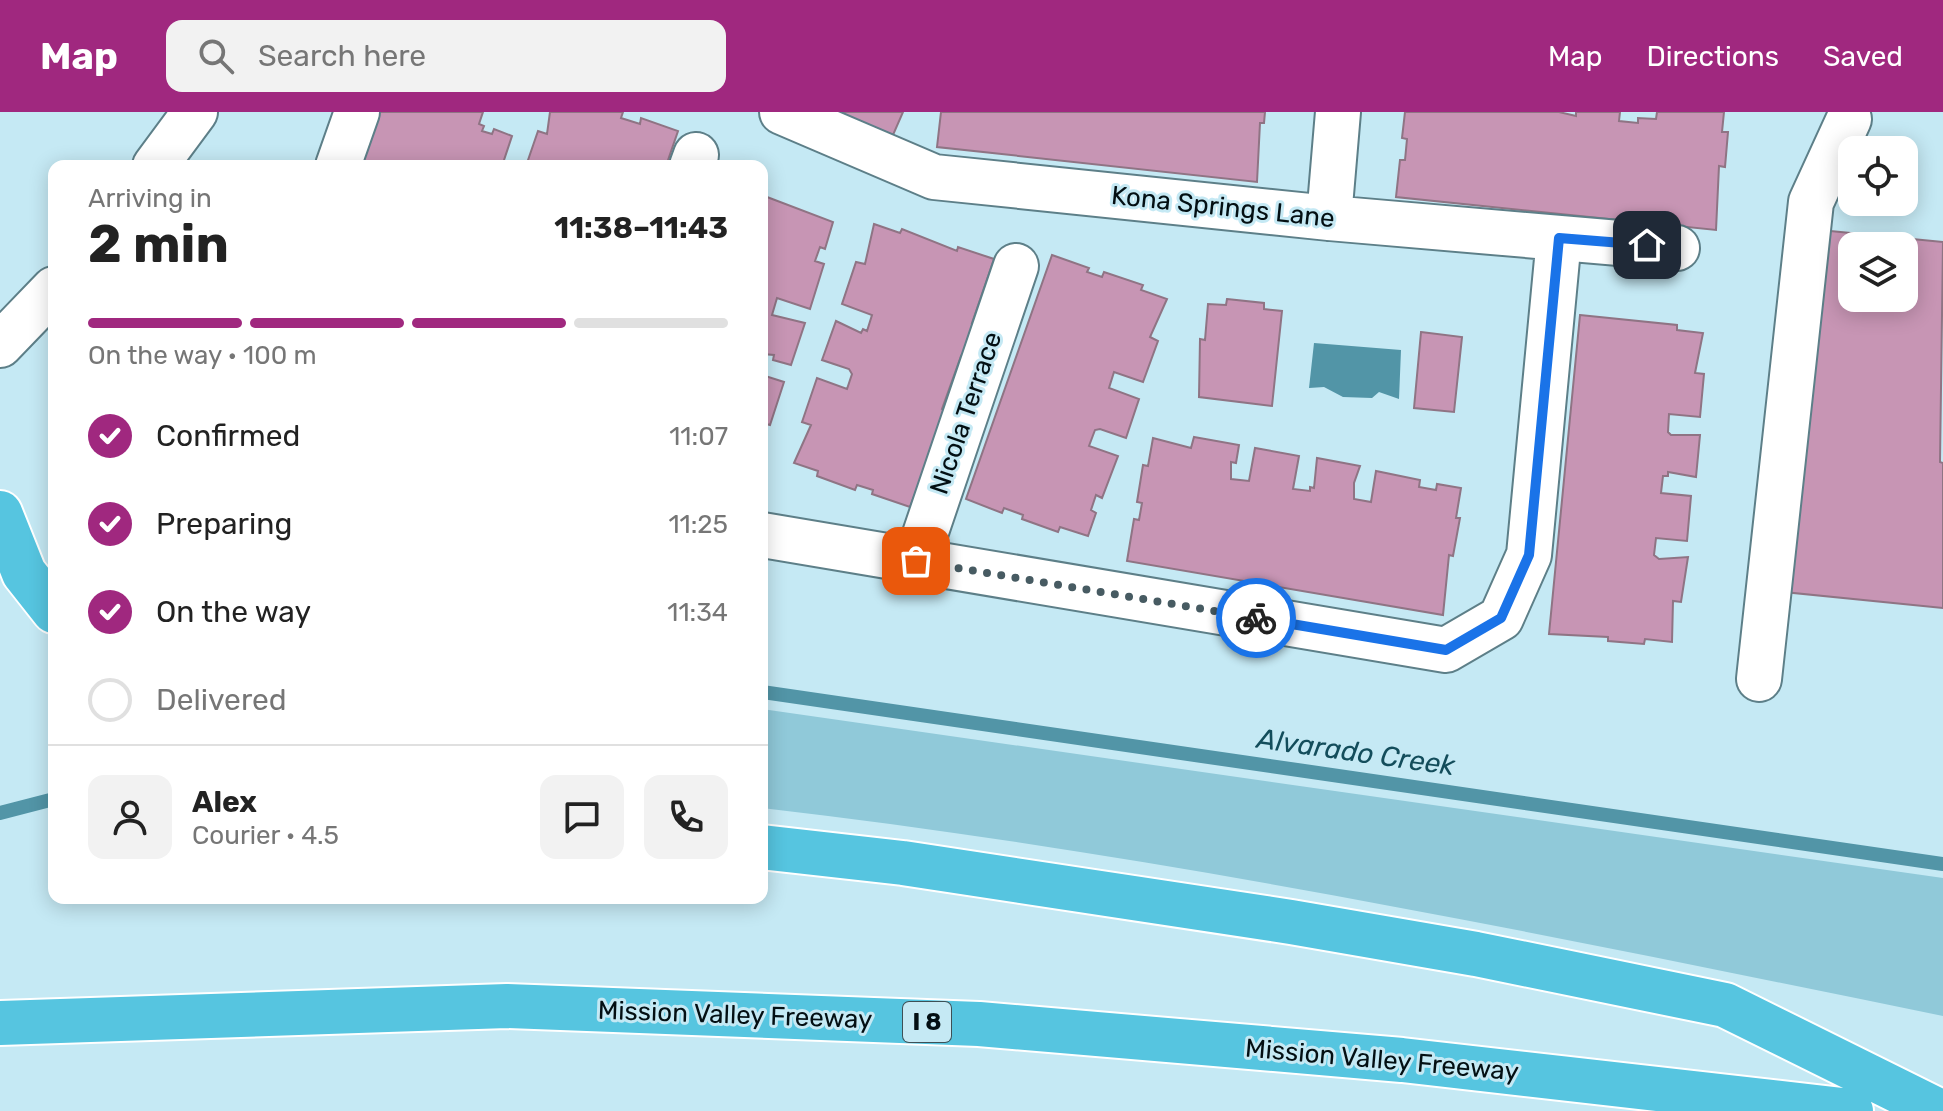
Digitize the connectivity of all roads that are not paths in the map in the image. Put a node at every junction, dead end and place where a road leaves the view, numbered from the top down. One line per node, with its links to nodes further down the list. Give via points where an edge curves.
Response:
1 (195, 112): 6 (street)
2 (357, 112): 7 (street)
3 (782, 112): 8 (street, Kona Springs Lane, via 934,177)
4 (1338, 112): 8 (street)
5 (1849, 119): 18 (street, via 1811,202)
6 (159, 160)
7 (340, 160)
8 (1329, 218): 9 (street, Kona Springs Lane)
9 (1559, 238): 10 (street, Kona Springs Lane); 16 (street, via 1529,555 1501,618 1446,650)
10 (1677, 248)
11 (1016, 266): 16 (street, Nicola Terrace)
12 (48, 295): 13 (street)
13 (0, 345)
14 (0, 513): 17 (highway, via 24,573)
15 (768, 536): 16 (street)
16 (916, 561)
17 (48, 603)
18 (1759, 679)
19 (768, 848): 22 (highway, via 1291,922 1725,1005)
20 (0, 1023): 21 (highway, Mission Valley Freeway / I 8, via 507,1006 979,1024 1402,1060)
21 (1851, 1111)
22 (1939, 1111)

